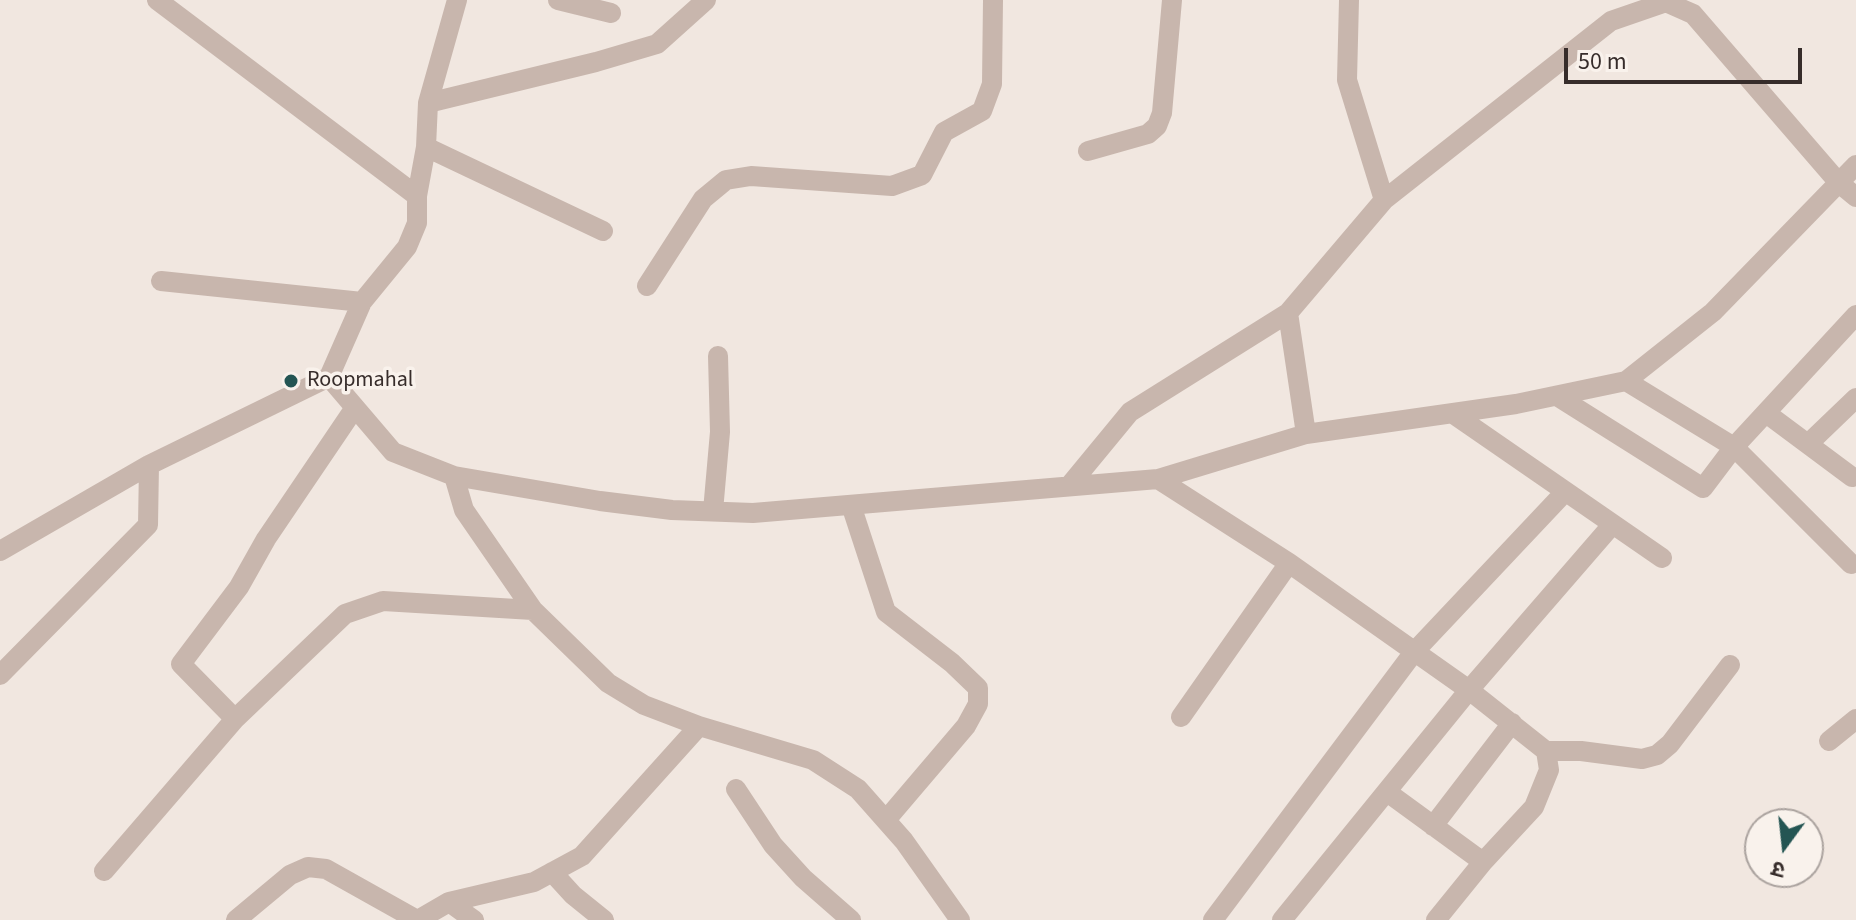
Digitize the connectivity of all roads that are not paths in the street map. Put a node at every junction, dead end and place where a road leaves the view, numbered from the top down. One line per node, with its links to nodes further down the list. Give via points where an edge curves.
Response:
1 (157, 0): 14 (street)
2 (457, 0): 9 (street)
3 (558, 0): 8 (street)
4 (706, 0): 9 (street, via 657,44)
5 (993, 0): 19 (street, via 992,84 982,111 944,132 922,175 892,186 751,176 726,180 703,199)
6 (1172, 0): 11 (street, via 1157,126 1148,134)
7 (1349, 0): 16 (street, via 1347,80)
8 (611, 13)
9 (428, 103): 10 (street)
10 (426, 147): 14 (street); 17 (street)
11 (1088, 151)
12 (1856, 165): 13 (street)
13 (1839, 183): 15 (street); 16 (street, via 1693,14 1666,2 1611,21); 25 (street, via 1713,312)
14 (417, 196): 20 (street, via 417,223 407,247)
15 (1856, 197)
16 (1384, 200): 21 (street)
17 (603, 231)
18 (161, 281): 20 (street)
19 (647, 286)
20 (362, 302): 24 (street)
21 (1288, 313): 31 (street); 38 (street, via 1130,412)
22 (1856, 315): 30 (street)
23 (718, 356): 41 (street, via 720,432)
24 (329, 377): 28 (street); 34 (street)
25 (1626, 381): 26 (street); 33 (street)
26 (1557, 396): 29 (street); 33 (street, via 1703,488)
27 (1856, 398): 32 (street)
28 (354, 409): 35 (street, via 393,452); 53 (street, via 239,587 181,664)
29 (1452, 413): 31 (street); 39 (street)
30 (1766, 413): 32 (street); 33 (street)
31 (1306, 434): 37 (street)
32 (1808, 444): 36 (street)
33 (1734, 447): 46 (street)
34 (149, 465): 43 (street); 50 (street, via 148,525)
35 (454, 476): 41 (street, via 600,501); 47 (street, via 464,510)
36 (1852, 477)
37 (1158, 479): 38 (street); 45 (street)
38 (1069, 486): 40 (street)
39 (1564, 493): 42 (street); 48 (street)
40 (851, 505): 41 (street); 61 (street, via 886,612 978,688 978,704 966,726)
41 (713, 511)
42 (1612, 525): 44 (street); 51 (street)
43 (0, 551)
44 (1662, 558)
45 (1289, 563): 48 (street); 52 (street)
46 (1851, 564)
47 (533, 610): 53 (street, via 383,601 345,614); 56 (street, via 608,683 644,705)
48 (1414, 652): 51 (street); 73 (street)
49 (1730, 665): 58 (street, via 1657,755 1642,759)
50 (0, 675)
51 (1469, 690): 55 (street); 60 (street)
52 (1181, 717)
53 (235, 719): 64 (street)
54 (1856, 719): 57 (street)
55 (1512, 723): 58 (street); 62 (street)
56 (699, 726): 61 (street, via 813,760 858,789); 65 (street, via 582,856)
57 (1829, 741)
58 (1546, 751): 63 (street, via 1549,770 1534,807)
59 (736, 789): 72 (street, via 773,845)
60 (1387, 792): 62 (street); 74 (street)
61 (886, 820): 67 (street)
62 (1433, 826): 63 (street)
63 (1483, 862): 75 (street)
64 (104, 871)
65 (552, 872): 66 (street, via 522,885); 71 (street)
66 (449, 902): 69 (street); 70 (street)
67 (954, 918)
68 (236, 920): 69 (street, via 290,875 308,867 326,869)
69 (418, 920)
70 (474, 920)
71 (604, 920)
72 (851, 920)
73 (1213, 920)
74 (1282, 920)
75 (1436, 920)

